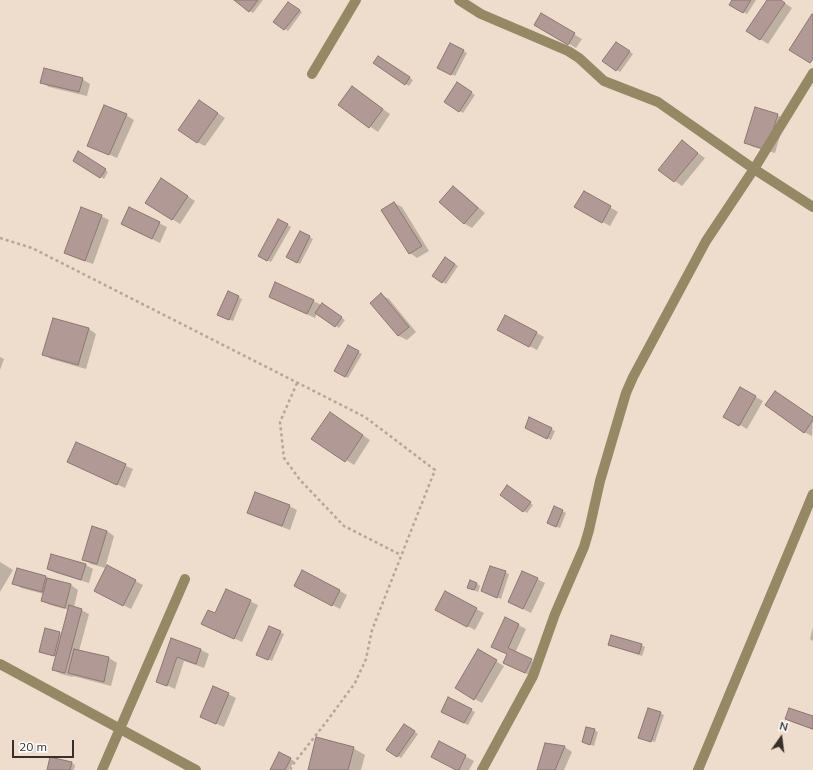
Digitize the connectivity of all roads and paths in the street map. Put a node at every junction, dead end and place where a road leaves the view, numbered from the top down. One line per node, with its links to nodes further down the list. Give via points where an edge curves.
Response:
1 (356, 0): 4 (street)
2 (459, 0): 5 (street, via 481,14 568,51 580,58 604,82 658,102)
3 (813, 73): 5 (street)
4 (312, 74)
5 (754, 169): 6 (street); 17 (street, via 706,241 633,377 600,481 584,547 555,614 533,676)
6 (813, 207)
7 (0, 238): 8 (path, via 32,248)
8 (297, 383): 10 (path, via 280,422 284,458 300,480 344,526); 10 (path, via 365,417 435,470)
9 (813, 494): 18 (street)
10 (401, 555): 16 (path, via 372,630 366,659 355,683)
11 (185, 579): 13 (street)
12 (0, 664): 13 (street)
13 (120, 729): 14 (street); 15 (street)
14 (102, 770)
15 (196, 770)
16 (290, 770)
17 (482, 770)
18 (698, 770)

